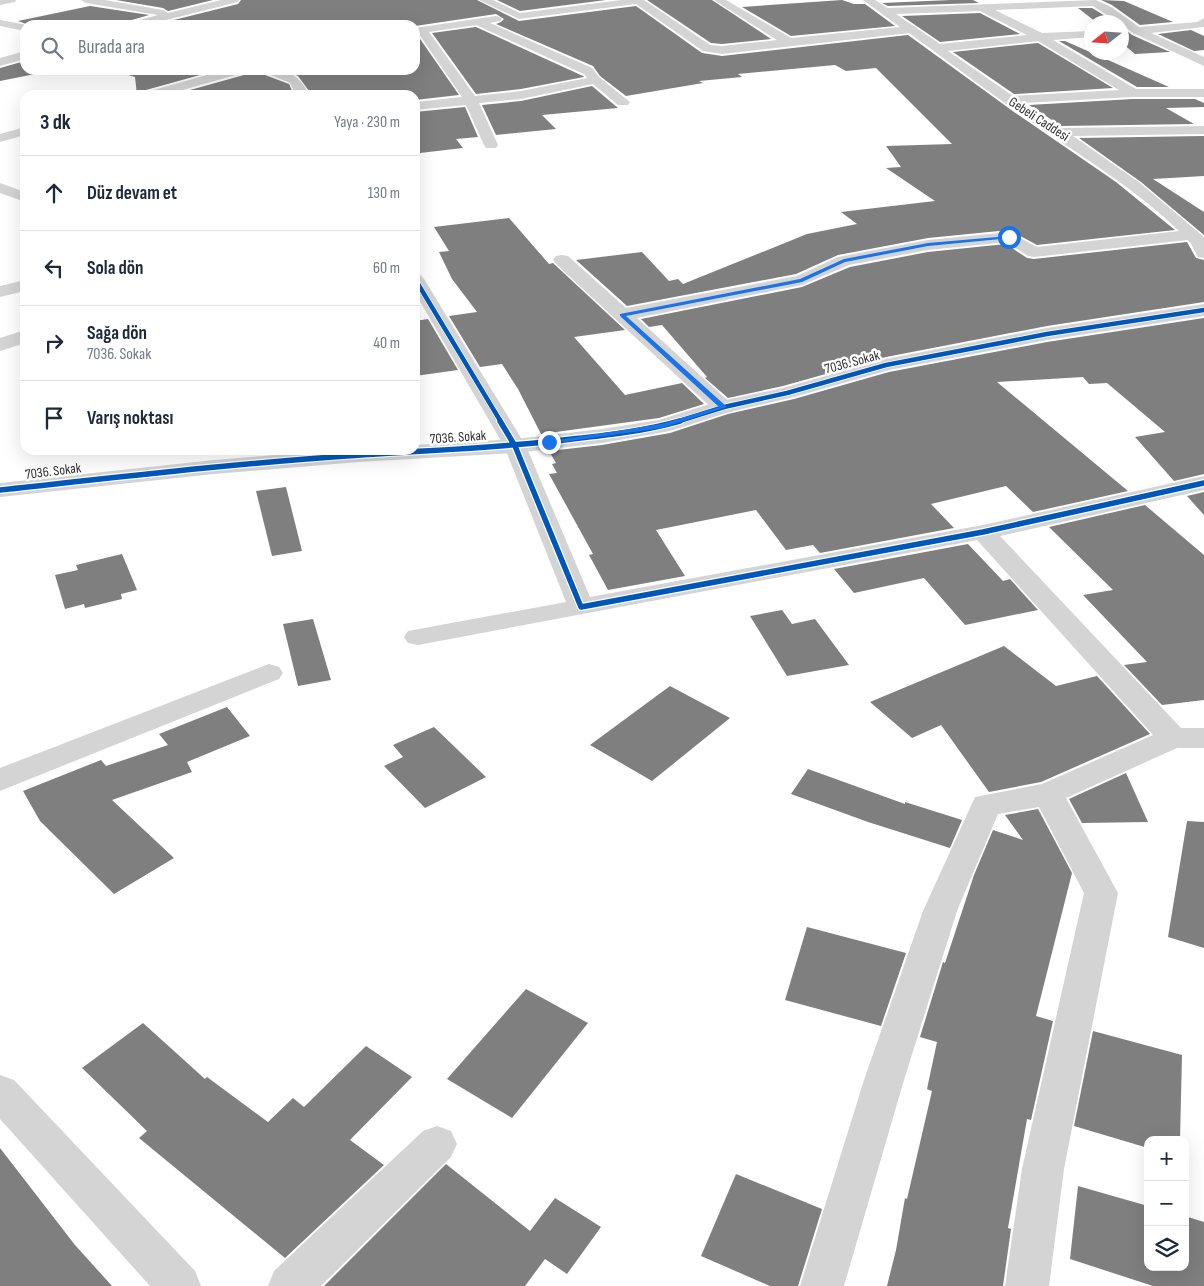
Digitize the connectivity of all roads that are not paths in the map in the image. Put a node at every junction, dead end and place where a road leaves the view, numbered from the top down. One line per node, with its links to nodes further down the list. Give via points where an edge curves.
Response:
1 (11, 0): 9 (street)
2 (86, 0): 15 (street)
3 (202, 0): 10 (street)
4 (234, 0): 10 (street)
5 (484, 0): 16 (street)
6 (640, 0): 16 (street); 29 (street, via 707,48 722,50)
7 (719, 0): 29 (street)
8 (868, 0): 14 (street, Gebeli Caddesi)
9 (0, 2)
10 (221, 3): 15 (street)
11 (1120, 5): 13 (street)
12 (982, 8): 13 (street, via 1095,3); 14 (street); 28 (street)
13 (1107, 9): 24 (street)
14 (886, 11): 22 (street, Gebeli Caddesi)
15 (174, 15): 17 (street)
16 (520, 16): 18 (street)
17 (154, 20)
18 (478, 22): 23 (street); 36 (street, via 588,71)
19 (1204, 22): 24 (street)
20 (0, 23): 21 (street)
21 (20, 27)
22 (912, 29): 29 (street); 30 (street, Gebeli Caddesi)
23 (420, 30)
24 (1137, 31): 25 (street); 32 (street)
25 (1129, 32)
26 (420, 33): 41 (street)
27 (1084, 34): 28 (street)
28 (1040, 37): 30 (street); 40 (street)
29 (789, 42)
30 (940, 48): 42 (street, Gebeli Caddesi)
31 (20, 56): 33 (street)
32 (1203, 61)
33 (0, 62)
34 (222, 75): 37 (street)
35 (281, 75): 38 (street, via 295,81)
36 (595, 80): 41 (street, via 521,95); 43 (street)
37 (169, 90)
38 (300, 90)
39 (1204, 92): 40 (street)
40 (1133, 93): 42 (street)
41 (472, 100): 44 (street); 50 (street)
42 (1010, 100): 48 (street, Gebeli Caddesi)
43 (624, 102)
44 (420, 105)
45 (1204, 130): 46 (street)
46 (1182, 131): 48 (street); 51 (street)
47 (20, 132): 49 (street)
48 (1056, 132): 56 (street, Gebeli Caddesi, via 1077,143 1144,193)
49 (0, 138)
50 (490, 145)
51 (1204, 145)
52 (0, 188): 53 (street)
53 (20, 196)
54 (20, 200): 55 (street)
55 (0, 206)
56 (1199, 243): 62 (street, via 1034,252 1009,237 928,244 844,261 802,280)
57 (562, 260): 62 (street)
58 (20, 286): 60 (street)
59 (420, 287): 63 (street)
60 (0, 292)
61 (1204, 310): 67 (street, 7036. Sokak, via 1047,334 886,365)
62 (622, 315): 67 (street)
63 (439, 317): 64 (street); 68 (street)
64 (420, 319)
65 (20, 338): 66 (street)
66 (0, 344)
67 (724, 407): 68 (street, 7036. Sokak, via 662,426)
68 (515, 446): 69 (street, 7036. Sokak); 74 (street)
69 (420, 453)
70 (386, 455): 72 (street, 7036. Sokak, via 214,467)
71 (1204, 483): 73 (street)
72 (0, 490)
73 (983, 532): 74 (street); 77 (street)
74 (581, 607): 75 (street)
75 (418, 637)
76 (269, 674): 78 (street)
77 (1189, 738): 79 (street)
78 (0, 780)
79 (1048, 794): 84 (street, via 986,805 940,911 884,1080); 85 (street, via 1101,893 1043,1169)
80 (0, 1092): 82 (street)
81 (437, 1144): 83 (street)
82 (178, 1286)
83 (290, 1286)
84 (822, 1286)
85 (1027, 1286)

